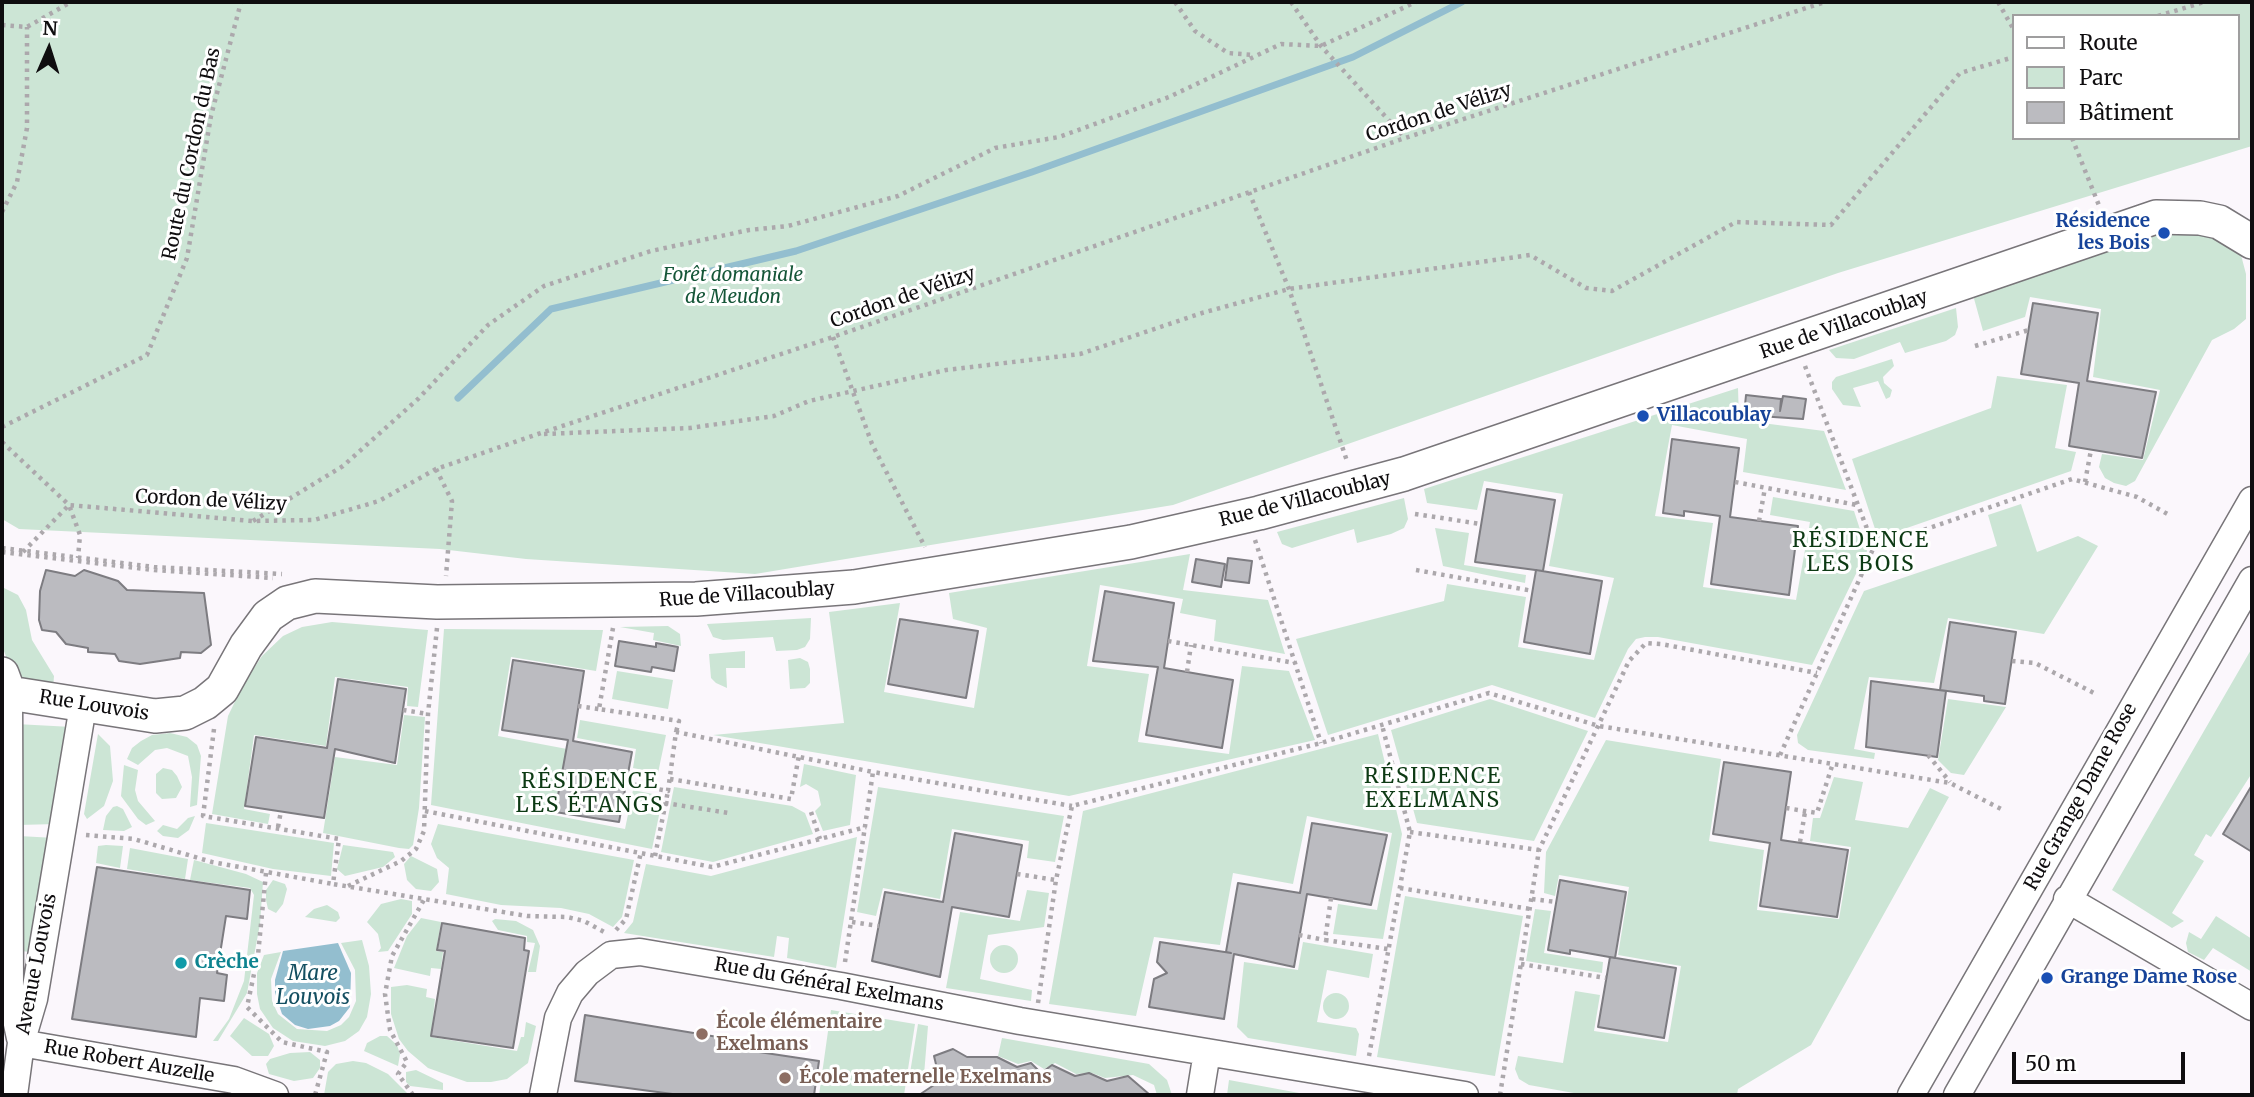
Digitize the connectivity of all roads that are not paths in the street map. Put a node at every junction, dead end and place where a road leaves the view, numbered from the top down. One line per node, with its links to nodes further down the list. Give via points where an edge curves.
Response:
1 (2252, 242): 4 (street, Rue de Villacoublay, via 2219,222 2200,218 2101,213 1794,343 1405,474 1130,542 945,575 817,591 617,603 438,602)
2 (2252, 500): 17 (street, Rue Grange Dame Rose)
3 (2252, 580): 7 (street, Rue Grange Dame Rose)
4 (304, 585): 6 (street, Rue Louvois, via 268,616 222,689 205,704 185,713 155,716)
5 (5, 684): 6 (street, Rue Louvois); 8 (street, Avenue Louvois)
6 (83, 706): 8 (street, Avenue Louvois, via 61,831)
7 (2067, 899): 9 (street); 18 (street, Rue Grange Dame Rose)
8 (15, 993): 10 (street, Avenue Louvois)
9 (2252, 1007)
10 (21, 1043): 12 (street, Avenue Louvois); 13 (street, Rue Robert Auzelle, via 233,1080)
11 (1207, 1052): 14 (street, Rue du Général Exelmans, via 640,952 611,955 570,993 558,1018); 15 (street); 16 (street, Rue du Général Exelmans)
12 (14, 1095)
13 (275, 1095)
14 (543, 1095)
15 (1200, 1095)
16 (1465, 1095)
17 (1911, 1095)
18 (1957, 1095)

